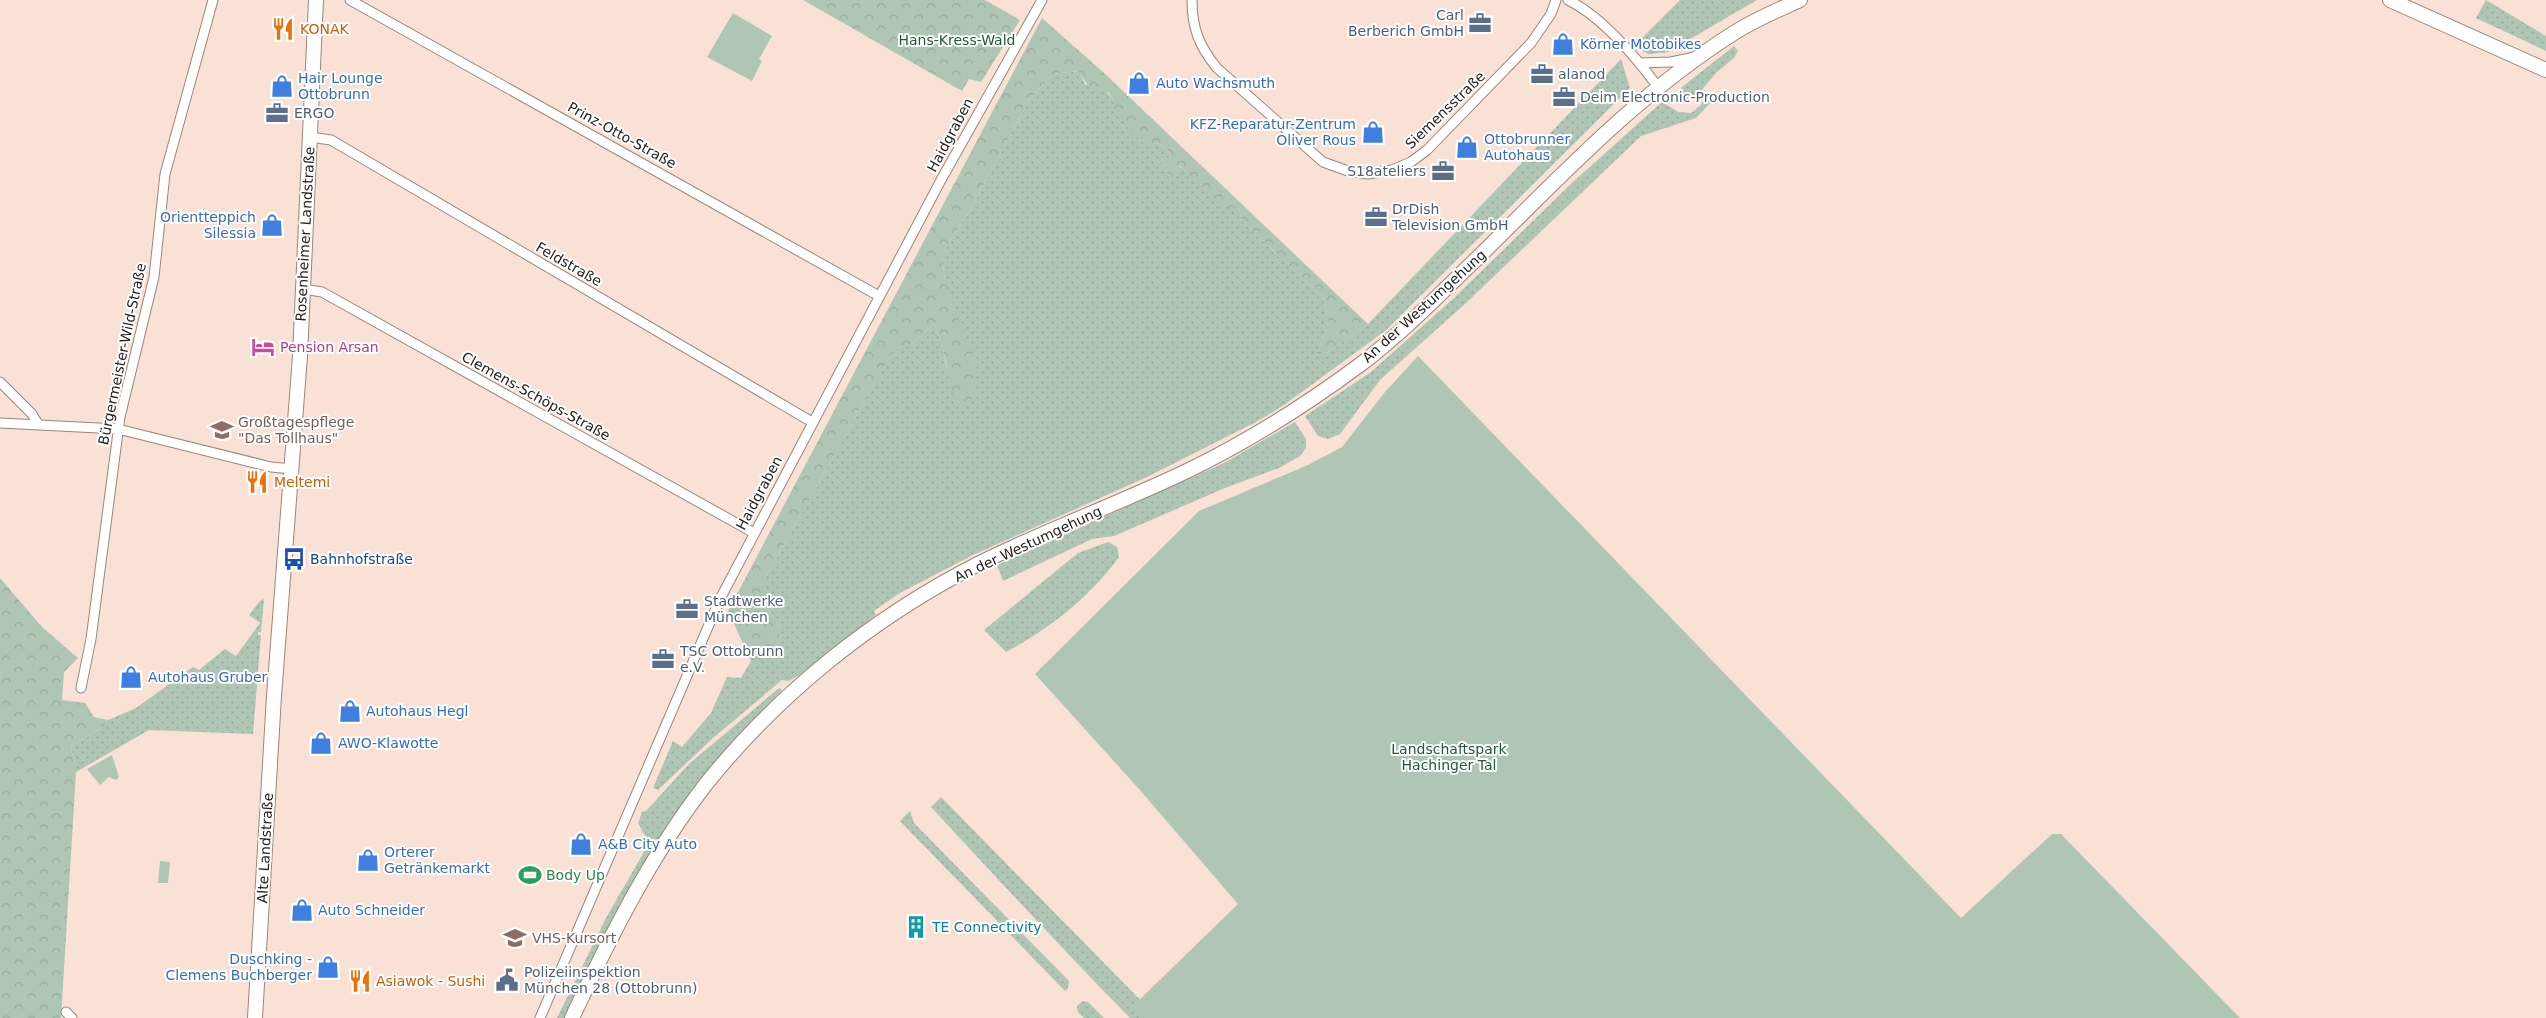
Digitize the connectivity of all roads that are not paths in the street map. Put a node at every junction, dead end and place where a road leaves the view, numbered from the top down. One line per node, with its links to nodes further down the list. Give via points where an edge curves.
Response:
1 (213, 0): 21 (street, Bürgermeister-Wild-Straße, via 165,174 154,277)
2 (316, 0): 14 (main road, Rosenheimer Landstraße)
3 (350, 0): 16 (street, Prinz-Otto-Straße)
4 (1042, 0): 16 (street, Haidgraben)
5 (1192, 0): 6 (street, Siemensstraße, via 1196,37 1217,68 1322,162 1368,174 1402,166 1427,150 1531,43 1551,14)
6 (1556, 0)
7 (1568, 0): 11 (street, via 1592,17)
8 (1800, 0): 10 (main road, An der Westumgehung, via 1738,30)
9 (2390, 0): 12 (main road)
10 (1700, 56): 11 (street, via 1671,62); 13 (main road, An der Westumgehung)
11 (1639, 63): 13 (street)
12 (2546, 70)
13 (1658, 87): 28 (main road, An der Westumgehung, via 1394,337 1318,395 1252,437 1195,466 977,565 905,607 845,648 812,676 732,755 684,815 613,934)
14 (310, 137): 15 (main road, Rosenheimer Landstraße); 18 (street, Feldstraße, via 331,140)
15 (303, 289): 22 (main road, Rosenheimer Landstraße); 23 (street, Clemens-Schöps-Straße, via 322,292)
16 (880, 296): 18 (street, Haidgraben)
17 (0, 382): 20 (street)
18 (812, 422): 23 (street, Haidgraben)
19 (0, 423): 20 (street)
20 (38, 424): 21 (street)
21 (118, 429): 22 (street, via 270,467); 25 (street, Bürgermeister-Wild-Straße, via 91,639)
22 (292, 469): 24 (main road, Rosenheimer Landstraße)
23 (754, 533): 27 (street, Haidgraben, via 692,663)
24 (276, 678): 26 (main road, Alte Landstraße)
25 (81, 688)
26 (255, 1018)
27 (540, 1018)
28 (572, 1018)

